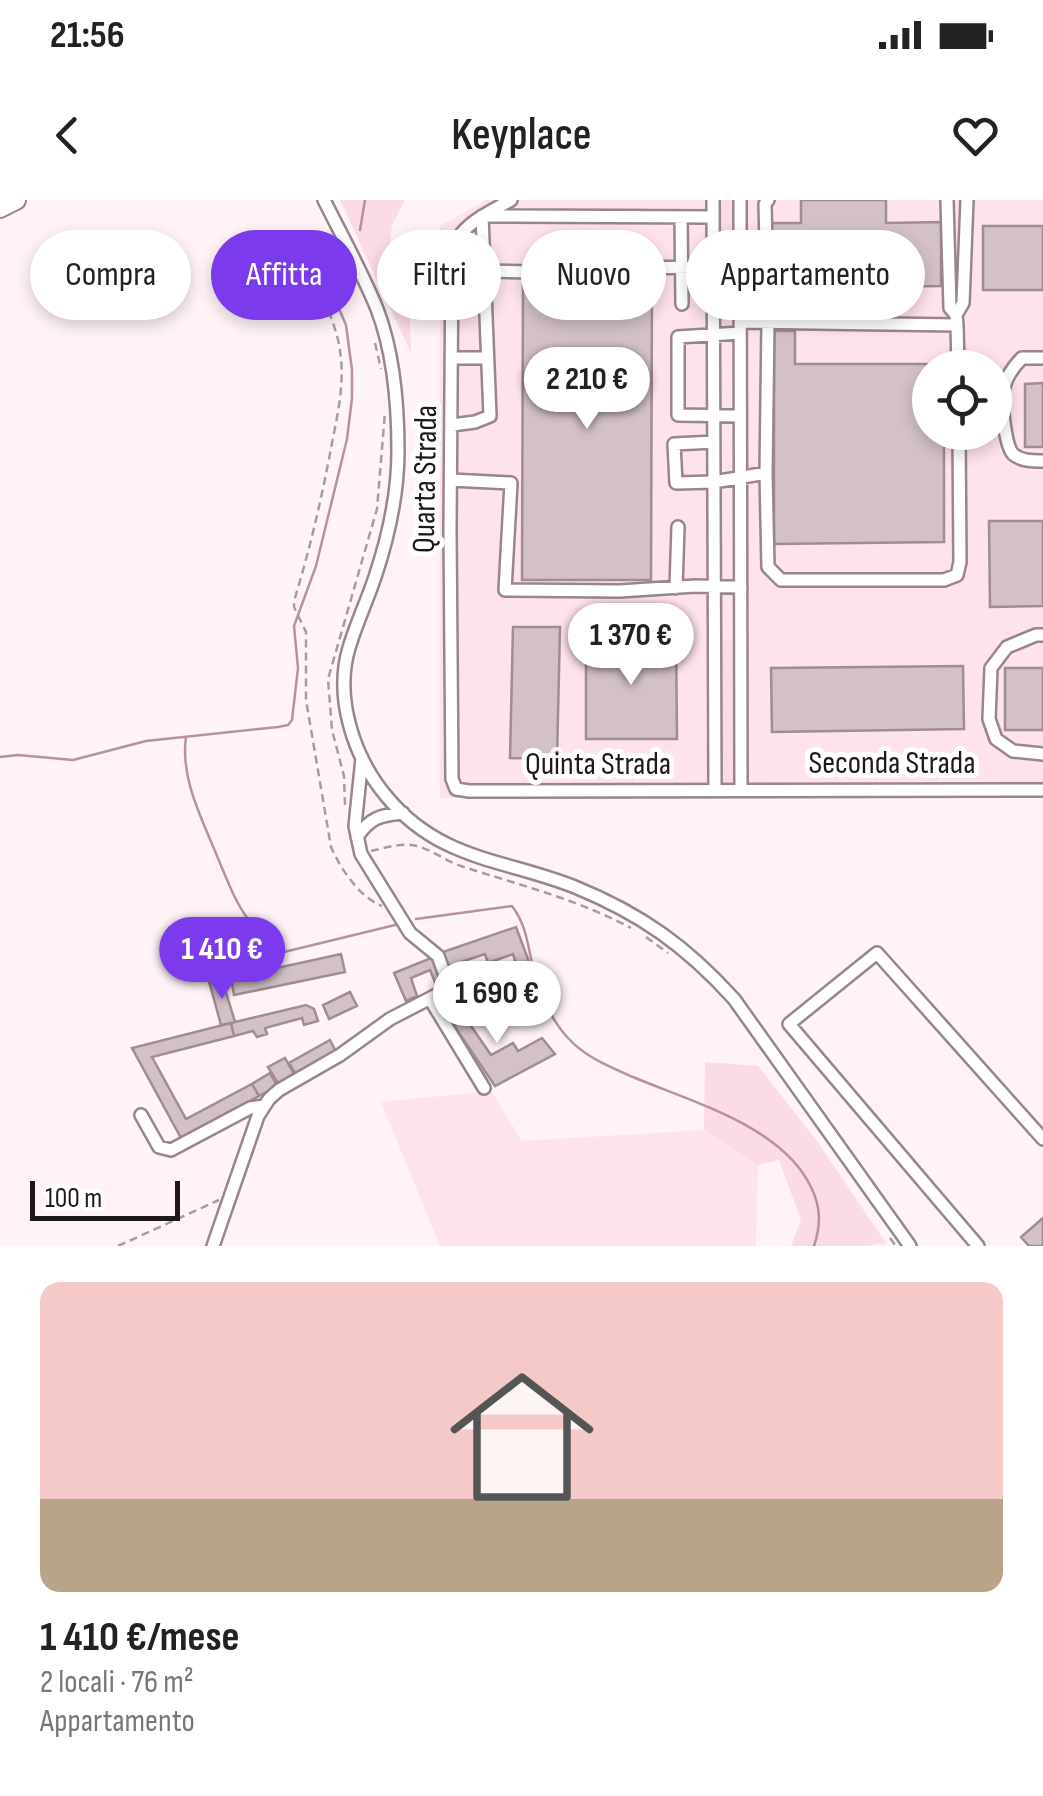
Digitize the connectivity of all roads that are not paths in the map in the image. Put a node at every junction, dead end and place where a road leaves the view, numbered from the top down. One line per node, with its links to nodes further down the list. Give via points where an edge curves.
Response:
1 (16, 200): 9 (highway)
2 (324, 200): 47 (street, via 378,312 397,411 392,508 344,672 344,698)
3 (511, 200): 10 (street, Quarta Strada)
4 (713, 200): 11 (street)
5 (740, 200): 25 (street)
6 (768, 200): 24 (street)
7 (948, 200): 23 (street, via 950,308)
8 (967, 200): 23 (street)
9 (0, 208)
10 (482, 216): 12 (street); 13 (street, Quarta Strada); 14 (street)
11 (713, 217): 12 (street); 15 (street)
12 (682, 218): 17 (street)
13 (464, 230)
14 (483, 230)
15 (713, 230)
16 (666, 268): 17 (street)
17 (683, 268): 18 (street); 19 (street)
18 (686, 268)
19 (682, 304)
20 (452, 320): 28 (street, Quarta Strada)
21 (487, 320): 29 (street)
22 (713, 320): 26 (street)
23 (957, 320): 24 (street); 27 (street)
24 (768, 322): 25 (street); 37 (street)
25 (740, 328): 26 (street); 32 (street)
26 (713, 334): 31 (street); 31 (street, via 678,337 678,415)
27 (958, 350)
28 (452, 358): 29 (street); 33 (street, Quarta Strada)
29 (488, 358): 33 (street, via 490,416)
30 (1043, 358): 36 (street, via 1022,358 1003,392 1006,444 1014,455)
31 (714, 416): 32 (street); 34 (street)
32 (740, 416): 38 (street)
33 (452, 425): 39 (street, Quarta Strada)
34 (714, 442): 40 (street); 40 (street, via 674,444 676,484)
35 (959, 450): 37 (street, via 960,562 957,575 944,580 781,580 766,561)
36 (1043, 461)
37 (766, 472): 38 (street)
38 (740, 478): 40 (street); 43 (street)
39 (451, 480): 44 (street, via 511,482 505,590); 48 (street, Quarta Strada)
40 (714, 482): 42 (street)
41 (678, 528): 44 (street)
42 (714, 586): 43 (street); 44 (street); 49 (street)
43 (741, 586): 50 (street)
44 (676, 588)
45 (1043, 635): 46 (street, via 1007,647 991,668 989,719 1005,745)
46 (1043, 754)
47 (362, 758): 52 (street); 53 (street)
48 (456, 789): 49 (street, Quinta Strada)
49 (715, 790): 50 (street, Quinta Strada)
50 (741, 790): 51 (street, Seconda Strada)
51 (1043, 790)
52 (403, 813): 53 (street, via 376,817); 60 (street, via 462,853 570,885 672,940 734,999)
53 (357, 837): 54 (street, via 391,905 410,933 435,952 449,982)
54 (430, 999): 55 (street); 56 (street, via 279,1090)
55 (484, 1088)
56 (264, 1106): 57 (street, via 171,1150 159,1147); 59 (street)
57 (141, 1115)
58 (1043, 1139): 61 (street, via 877,953 789,1024)
59 (213, 1246)
60 (910, 1246)
61 (978, 1246)

